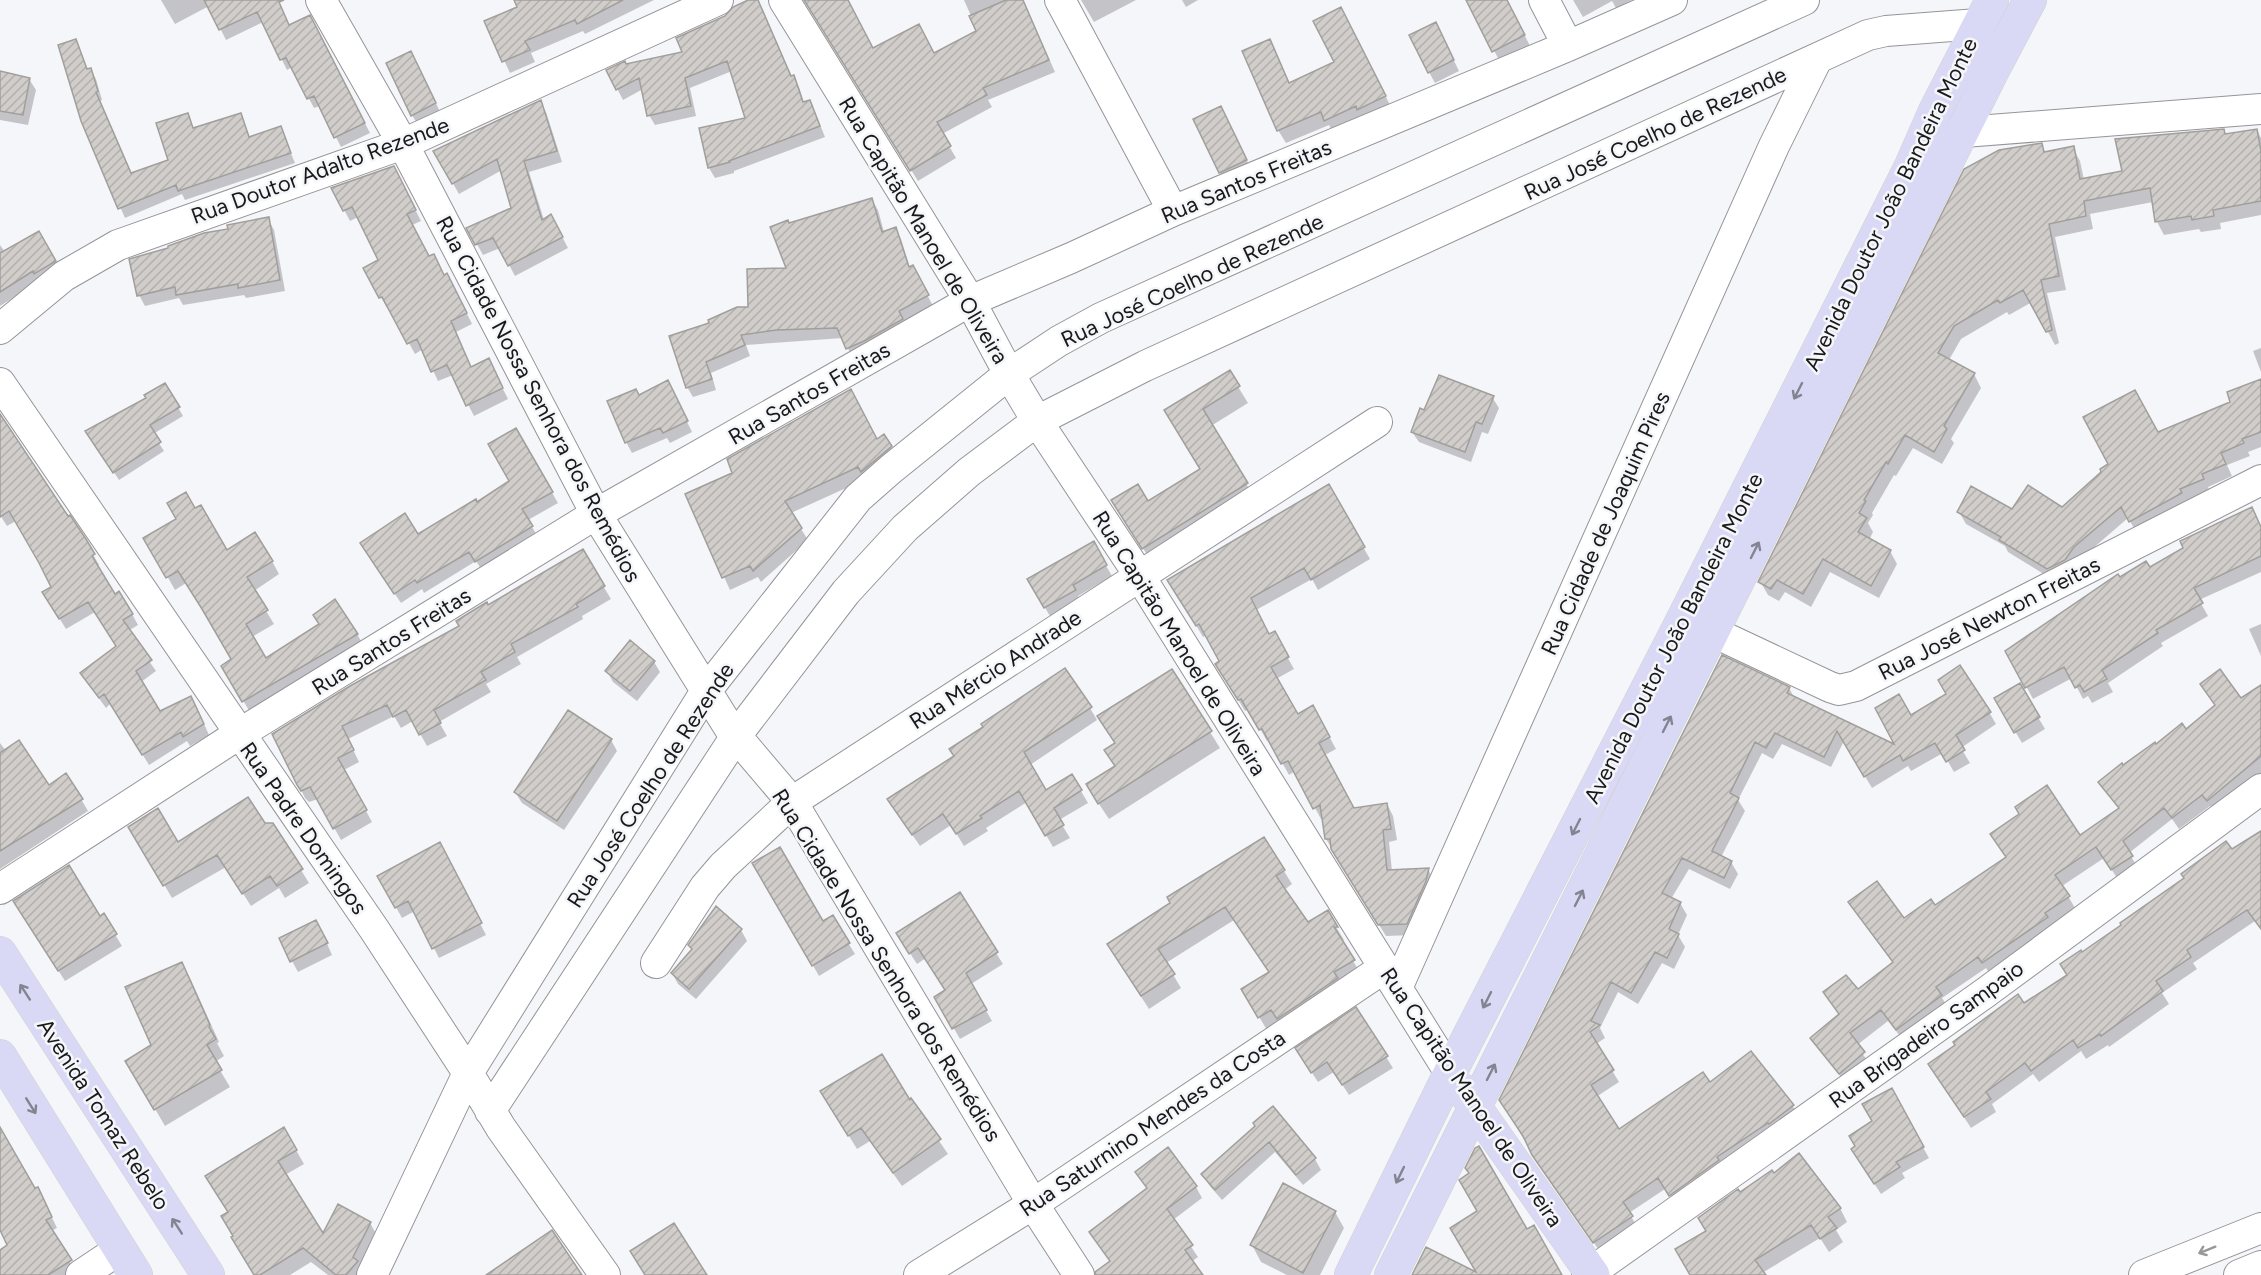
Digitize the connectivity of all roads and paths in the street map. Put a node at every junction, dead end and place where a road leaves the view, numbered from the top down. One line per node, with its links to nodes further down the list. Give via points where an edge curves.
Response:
1 (321, 0): 14 (street, Rua Cidade Nossa Senhora dos Remédios)
2 (718, 0): 14 (street, Rua Doutor Adalto Rezende)
3 (784, 0): 16 (street, Rua Capitão Manoel de Oliveira)
4 (1060, 0): 15 (street)
5 (1544, 0): 10 (street)
6 (1672, 0): 10 (street, Rua Santos Freitas)
7 (1804, 0): 18 (street, Rua José Coelho de Rezende, via 1101,318)
8 (2030, 0): 13 (main road, Avenida Doutor João Bandeira Monte)
9 (1985, 12): 11 (street, Rua José Coelho de Rezende, via 1868,35); 37 (main road, Avenida Doutor João Bandeira Monte, one-way to 37, via 1688,610)
10 (1568, 46): 15 (street, Rua Santos Freitas)
11 (1817, 59): 20 (street, Rua José Coelho de Rezende, via 1145,366); 34 (street, Rua Cidade de Joaquim Pires)
12 (2261, 109): 13 (street)
13 (1964, 132): 25 (main road, Avenida Doutor João Bandeira Monte, one-way to 13)
14 (403, 144): 17 (street, Rua Doutor Adalto Rezende, via 118,245 64,276); 23 (street, Rua Cidade Nossa Senhora dos Remédios)
15 (1173, 211): 16 (street, Rua Santos Freitas)
16 (970, 301): 18 (street, Rua Capitão Manoel de Oliveira); 23 (street, Rua Santos Freitas)
17 (0, 329)
18 (1009, 374): 20 (street, Rua Capitão Manoel de Oliveira); 26 (street, Rua José Coelho de Rezende, via 858,498)
19 (0, 383): 27 (street, Rua Padre Domingos)
20 (1037, 421): 24 (street, Rua Capitão Manoel de Oliveira); 28 (street, Rua José Coelho de Rezende, via 969,472 885,548 846,592)
21 (1377, 422): 24 (street, Rua Mércio Andrade)
22 (2260, 483): 25 (street, Rua José Newton Freitas, via 1856,686 1839,690 1830,687)
23 (597, 514): 26 (street, Rua Cidade Nossa Senhora dos Remédios); 27 (street, Rua Santos Freitas)
24 (1139, 575): 30 (street, Rua Mércio Andrade); 34 (street, Rua Capitão Manoel de Oliveira)
25 (1713, 632): 38 (main road, Avenida Doutor João Bandeira Monte, one-way to 25)
26 (706, 691): 28 (street, Rua Cidade Nossa Senhora dos Remédios); 36 (street, Rua José Coelho de Rezende)
27 (239, 734): 31 (street, Rua Santos Freitas); 36 (street, Rua Padre Domingos)
28 (736, 736): 30 (street, Rua Cidade Nossa Senhora dos Remédios); 39 (street, Rua José Coelho de Rezende)
29 (2261, 789): 44 (street, Rua Brigadeiro Sampaio)
30 (792, 802): 33 (street, Rua Mércio Andrade, via 705,887); 40 (street, Rua Cidade Nossa Senhora dos Remédios)
31 (0, 889)
32 (0, 953): 46 (main road, Avenida Tomaz Rebelo, one-way to 32)
33 (656, 963)
34 (1390, 978): 37 (street, Rua Capitão Manoel de Oliveira); 40 (street, Rua Saturnino Mendes da Costa)
35 (0, 1056): 42 (main road, one-way to 42)
36 (468, 1073): 39 (street, Rua Padre Domingos); 47 (street, Rua José Coelho de Rezende)
37 (1450, 1073): 38 (main road, Rua Capitão Manoel de Oliveira); 51 (main road, Avenida Doutor João Bandeira Monte, one-way to 51)
38 (1474, 1106): 44 (main road, Rua Capitão Manoel de Oliveira); 52 (main road, Avenida Doutor João Bandeira Monte)
39 (490, 1111): 48 (street, Rua Padre Domingos)
40 (1033, 1203): 49 (street, Rua Saturnino Mendes da Costa); 50 (street, Rua Cidade Nossa Senhora dos Remédios)
41 (2261, 1228): 53 (street, one-way to 53)
42 (128, 1262): 45 (street)
43 (2261, 1266): 54 (street)
44 (1591, 1274)
45 (81, 1275)
46 (208, 1275)
47 (372, 1275)
48 (605, 1275)
49 (919, 1275)
50 (1079, 1275)
51 (1351, 1275)
52 (1390, 1275)
53 (2144, 1275)
54 (2239, 1275)

